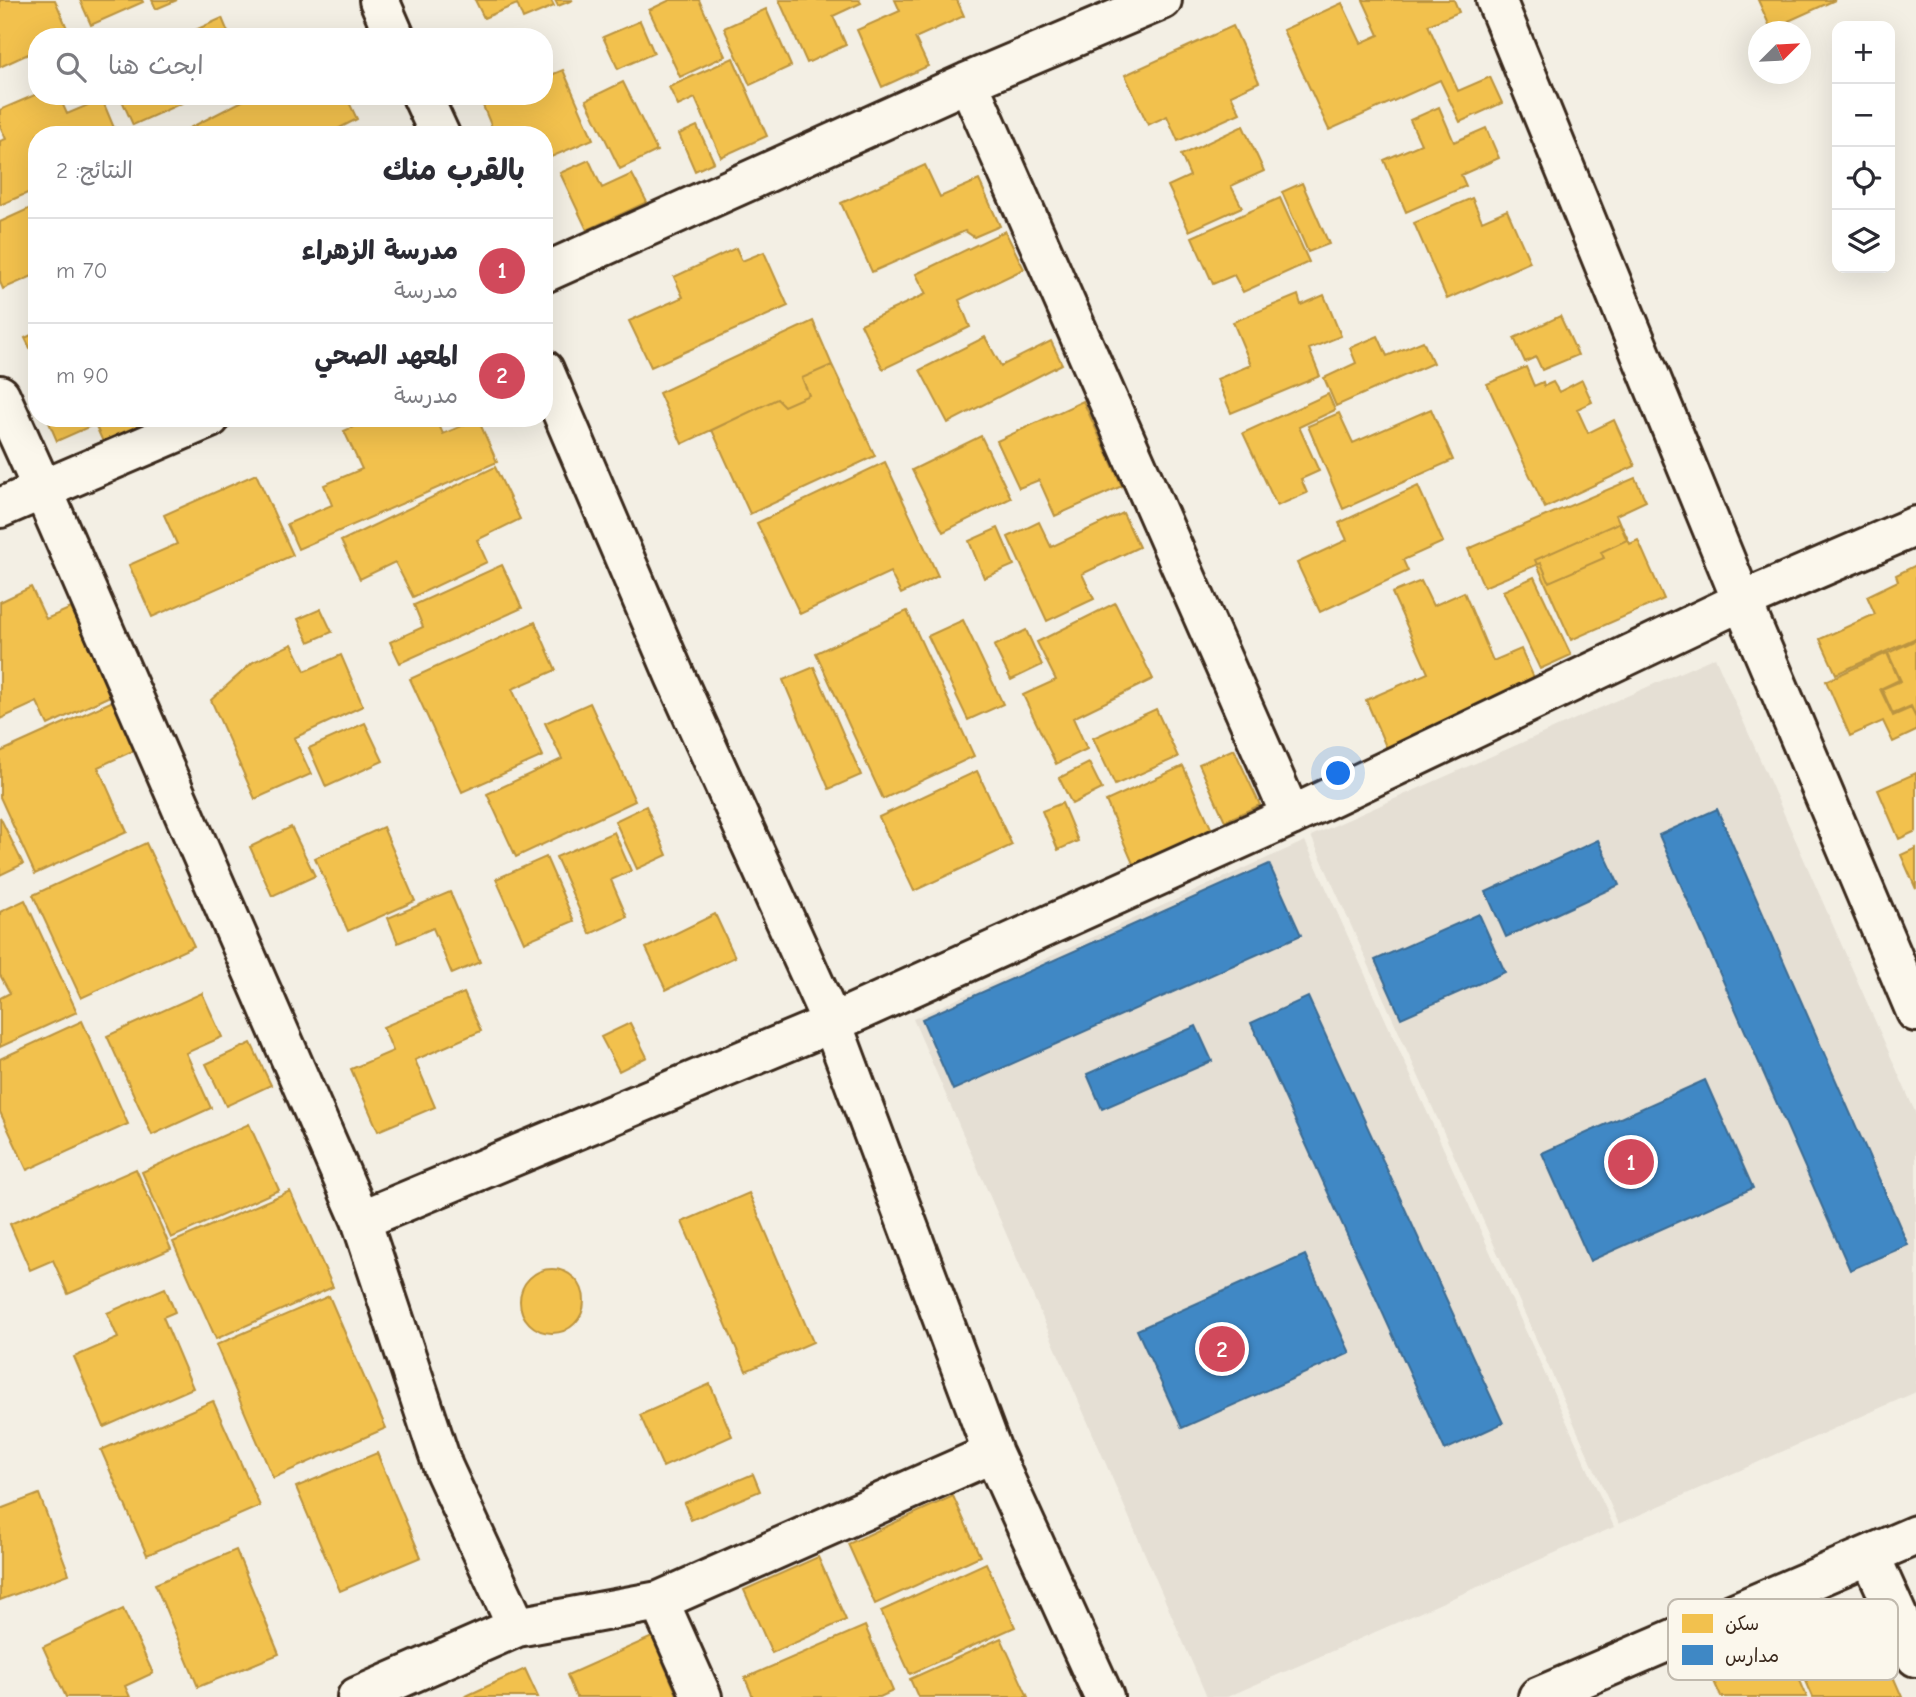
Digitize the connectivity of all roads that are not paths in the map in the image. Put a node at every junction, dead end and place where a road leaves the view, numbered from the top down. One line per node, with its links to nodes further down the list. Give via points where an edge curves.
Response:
1 (379, 0): 4 (street)
2 (1162, 0): 5 (street)
3 (1496, 0): 15 (street)
4 (392, 28)
5 (968, 82): 8 (street); 16 (street)
6 (426, 105): 7 (street)
7 (436, 126)
8 (553, 269)
9 (553, 391): 18 (street)
10 (0, 395): 12 (street)
11 (189, 427): 12 (street)
12 (43, 490): 13 (street); 19 (street)
13 (0, 508)
14 (1916, 526): 15 (street)
15 (1742, 601): 16 (street); 17 (street)
16 (1291, 816): 18 (street)
17 (1916, 1012)
18 (832, 1023): 19 (street); 20 (street)
19 (360, 1220): 27 (street, via 443,1467)
20 (993, 1453): 25 (street); 32 (street)
21 (1916, 1535): 22 (street)
22 (1870, 1555): 23 (street); 24 (street)
23 (1767, 1599)
24 (1890, 1599)
25 (659, 1601): 27 (street); 31 (street)
26 (1898, 1617): 29 (street)
27 (517, 1627): 30 (street)
28 (1668, 1641): 33 (street)
29 (1916, 1657)
30 (356, 1697)
31 (702, 1697)
32 (1104, 1697)
33 (1538, 1697)

